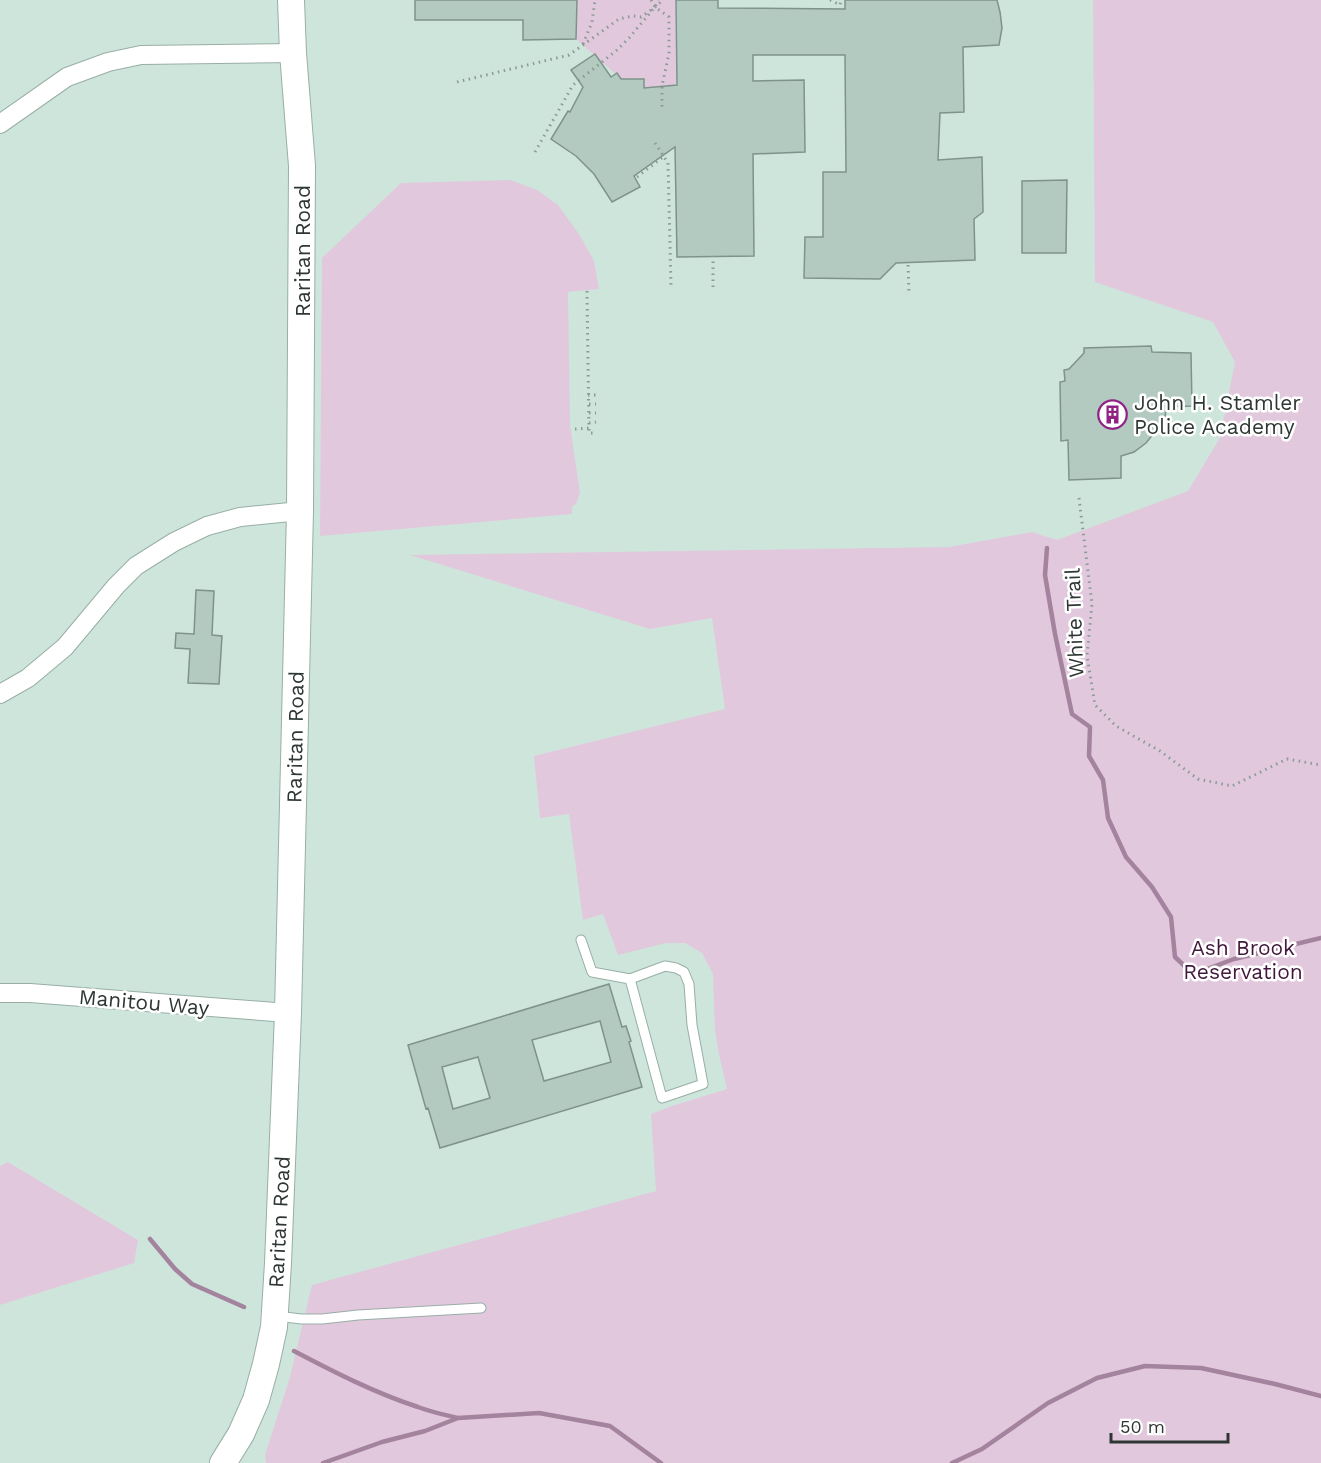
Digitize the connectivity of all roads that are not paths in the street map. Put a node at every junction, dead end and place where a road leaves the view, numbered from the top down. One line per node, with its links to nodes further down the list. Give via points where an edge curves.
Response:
1 (291, 0): 2 (street, Raritan Road)
2 (292, 53): 3 (street, via 141,55 108,62 67,77); 4 (street, Raritan Road, via 302,166)
3 (0, 124)
4 (300, 511): 5 (street, via 240,517 207,526 174,542 136,566 65,647 28,678); 9 (street, Raritan Road)
5 (0, 694)
6 (581, 940): 7 (lane, via 592,972)
7 (630, 979): 7 (lane, via 662,1098 703,1084 684,972 665,966)
8 (0, 993): 9 (street, Manitou Way)
9 (288, 1013): 11 (street, Raritan Road)
10 (481, 1308): 11 (lane, via 322,1319)
11 (274, 1316): 12 (street, Raritan Road, via 256,1400)
12 (223, 1463)

